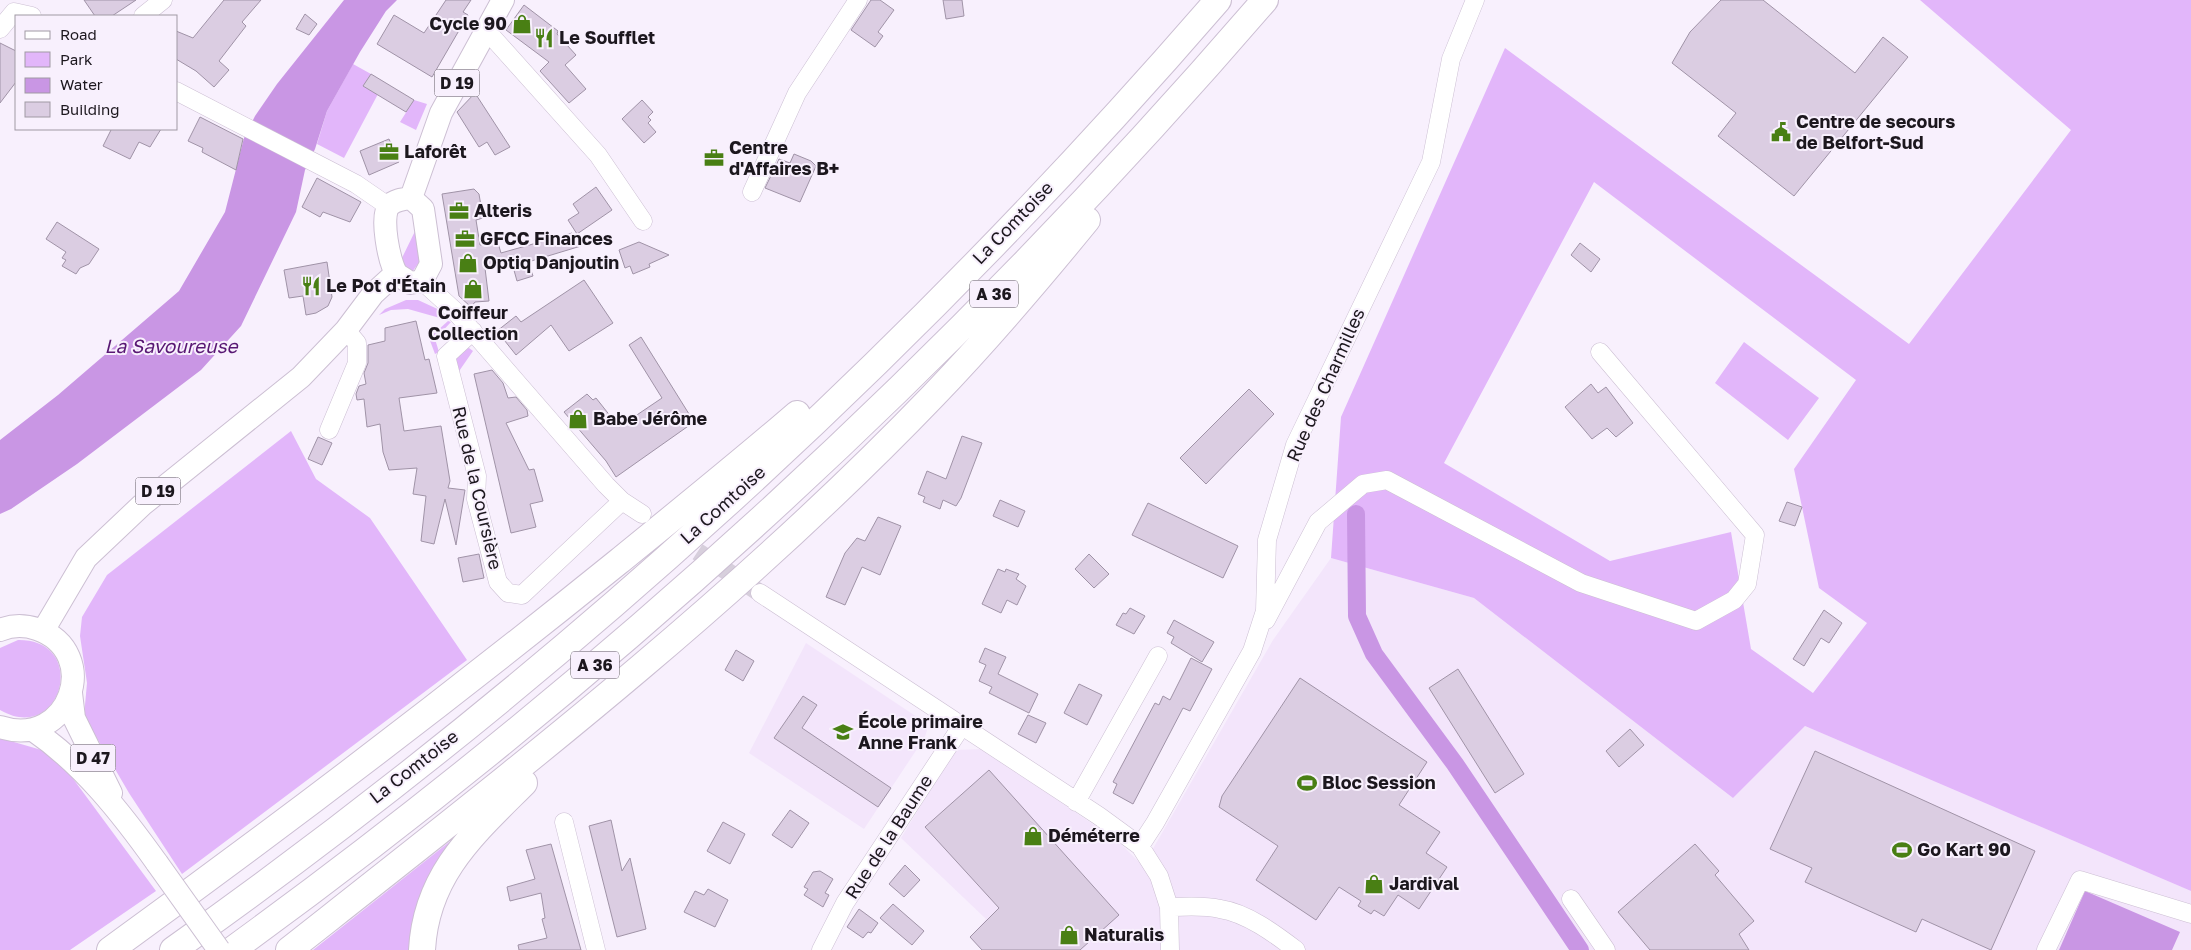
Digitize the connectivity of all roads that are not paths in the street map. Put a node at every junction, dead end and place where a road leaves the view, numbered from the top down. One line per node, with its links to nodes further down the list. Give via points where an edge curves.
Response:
1 (163, 0): 9 (street)
2 (503, 0): 11 (main road, D 19)
3 (858, 0): 14 (street, via 797,93)
4 (1218, 0): 18 (highway, La Comtoise / A 36)
5 (1264, 0): 12 (highway, La Comtoise / A 36)
6 (1475, 0): 30 (street, Rue des Charmilles, via 1451,59 1431,162 1295,445 1267,540 1265,611)
7 (13, 6): 8 (street); 10 (street)
8 (30, 15)
9 (144, 15)
10 (0, 28)
11 (486, 30): 15 (main road, D 19, via 440,113); 17 (street, via 598,155)
12 (1230, 39): 33 (highway, via 1040,277 934,396 829,498); 47 (highway, La Comtoise / A 36, via 1119,163 987,301 796,486 614,649 450,785)
13 (178, 92): 16 (street, via 356,184)
14 (752, 192)
15 (411, 198): 16 (main road); 20 (main road, via 423,208 431,264)
16 (388, 206): 19 (main road, via 384,220)
17 (643, 222)
18 (1003, 235): 44 (highway, via 754,451 555,612 304,809); 45 (highway, La Comtoise / A 36, via 834,402 598,618 419,764 229,911)
19 (396, 273): 20 (main road, via 410,283); 21 (main road, D 19, via 373,294)
20 (422, 281): 22 (street)
21 (346, 330): 24 (street, via 357,343 357,363); 29 (main road, D 19, via 301,377 142,505 86,558)
22 (473, 331): 25 (street); 25 (street, Rue de la Coursière, via 446,356 477,476 476,499 498,582 508,593 522,595)
23 (1600, 352): 30 (street, via 1754,535 1747,584 1734,600 1696,620 1581,583 1387,480 1363,484 1318,522)
24 (329, 430)
25 (622, 501): 26 (street)
26 (642, 514)
27 (760, 593): 35 (street)
28 (0, 630): 29 (main road, via 23,626)
29 (43, 631): 32 (main road, via 58,642 68,657 73,675)
30 (1256, 638): 40 (street, Rue des Charmilles, via 1252,651)
31 (1158, 656): 37 (street)
32 (71, 693): 36 (main road, via 57,717); 38 (main road, D 47, via 74,718)
33 (605, 699): 48 (highway); 49 (highway, via 454,858 429,907)
34 (0, 727): 36 (main road)
35 (961, 727): 37 (street, via 1033,766); 51 (street, Rue de la Baume, via 845,903)
36 (32, 730): 38 (main road, D 47, via 64,754)
37 (1076, 802): 40 (street)
38 (126, 820): 46 (main road, D 47, bridge)
39 (564, 822): 50 (street)
40 (1140, 846): 42 (street, via 1158,876)
41 (1571, 898): 54 (street)
42 (1169, 907): 52 (street); 53 (street, via 1222,909 1248,919)
43 (2191, 914): 55 (street, via 2080,880)
44 (110, 950)
45 (173, 950)
46 (219, 950)
47 (232, 950)
48 (289, 950)
49 (422, 950)
50 (596, 950)
51 (821, 950)
52 (1170, 950)
53 (1296, 950)
54 (1606, 950)
55 (2046, 950)

